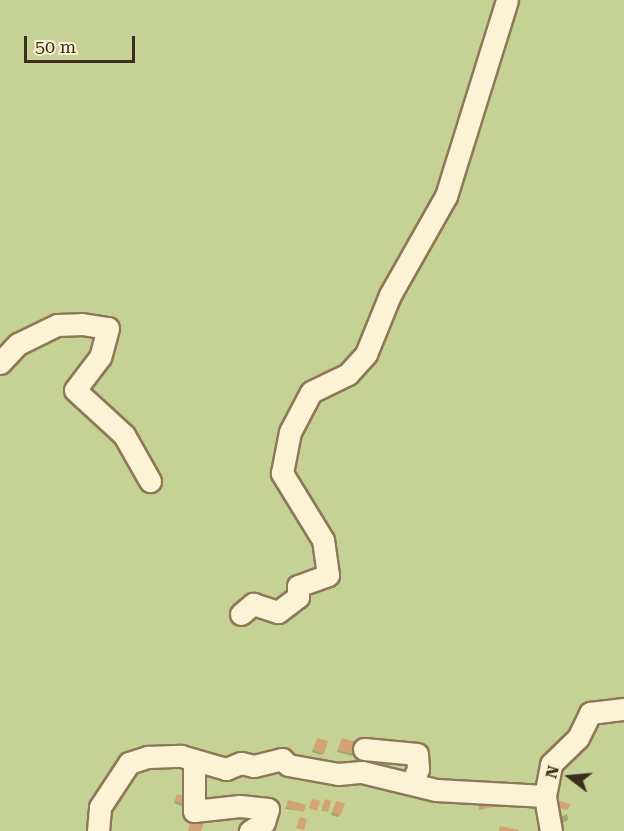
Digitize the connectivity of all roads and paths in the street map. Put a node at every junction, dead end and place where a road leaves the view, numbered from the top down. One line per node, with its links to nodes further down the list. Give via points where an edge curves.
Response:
1 (507, 0): 4 (street, via 446,196 390,295 366,354 348,374 311,392 290,432 282,473 323,540 328,575 298,586 298,597 278,612 253,604)
2 (0, 363): 3 (street, via 18,344 57,325 108,328 100,357 75,390 124,435)
3 (150, 481)
4 (241, 614)
5 (624, 709): 9 (street, via 590,713 578,738 551,765)
6 (364, 749): 8 (street, via 417,754 418,769)
7 (194, 760): 8 (street, via 226,769 241,763 254,766 282,759 288,765 338,774 362,772); 10 (street, via 159,757 129,763 100,807); 11 (street, via 194,811 240,806 267,809 264,822)
8 (412, 782): 9 (street, via 436,790)
9 (545, 796): 12 (street)
10 (98, 831)
11 (250, 831)
12 (551, 831)

